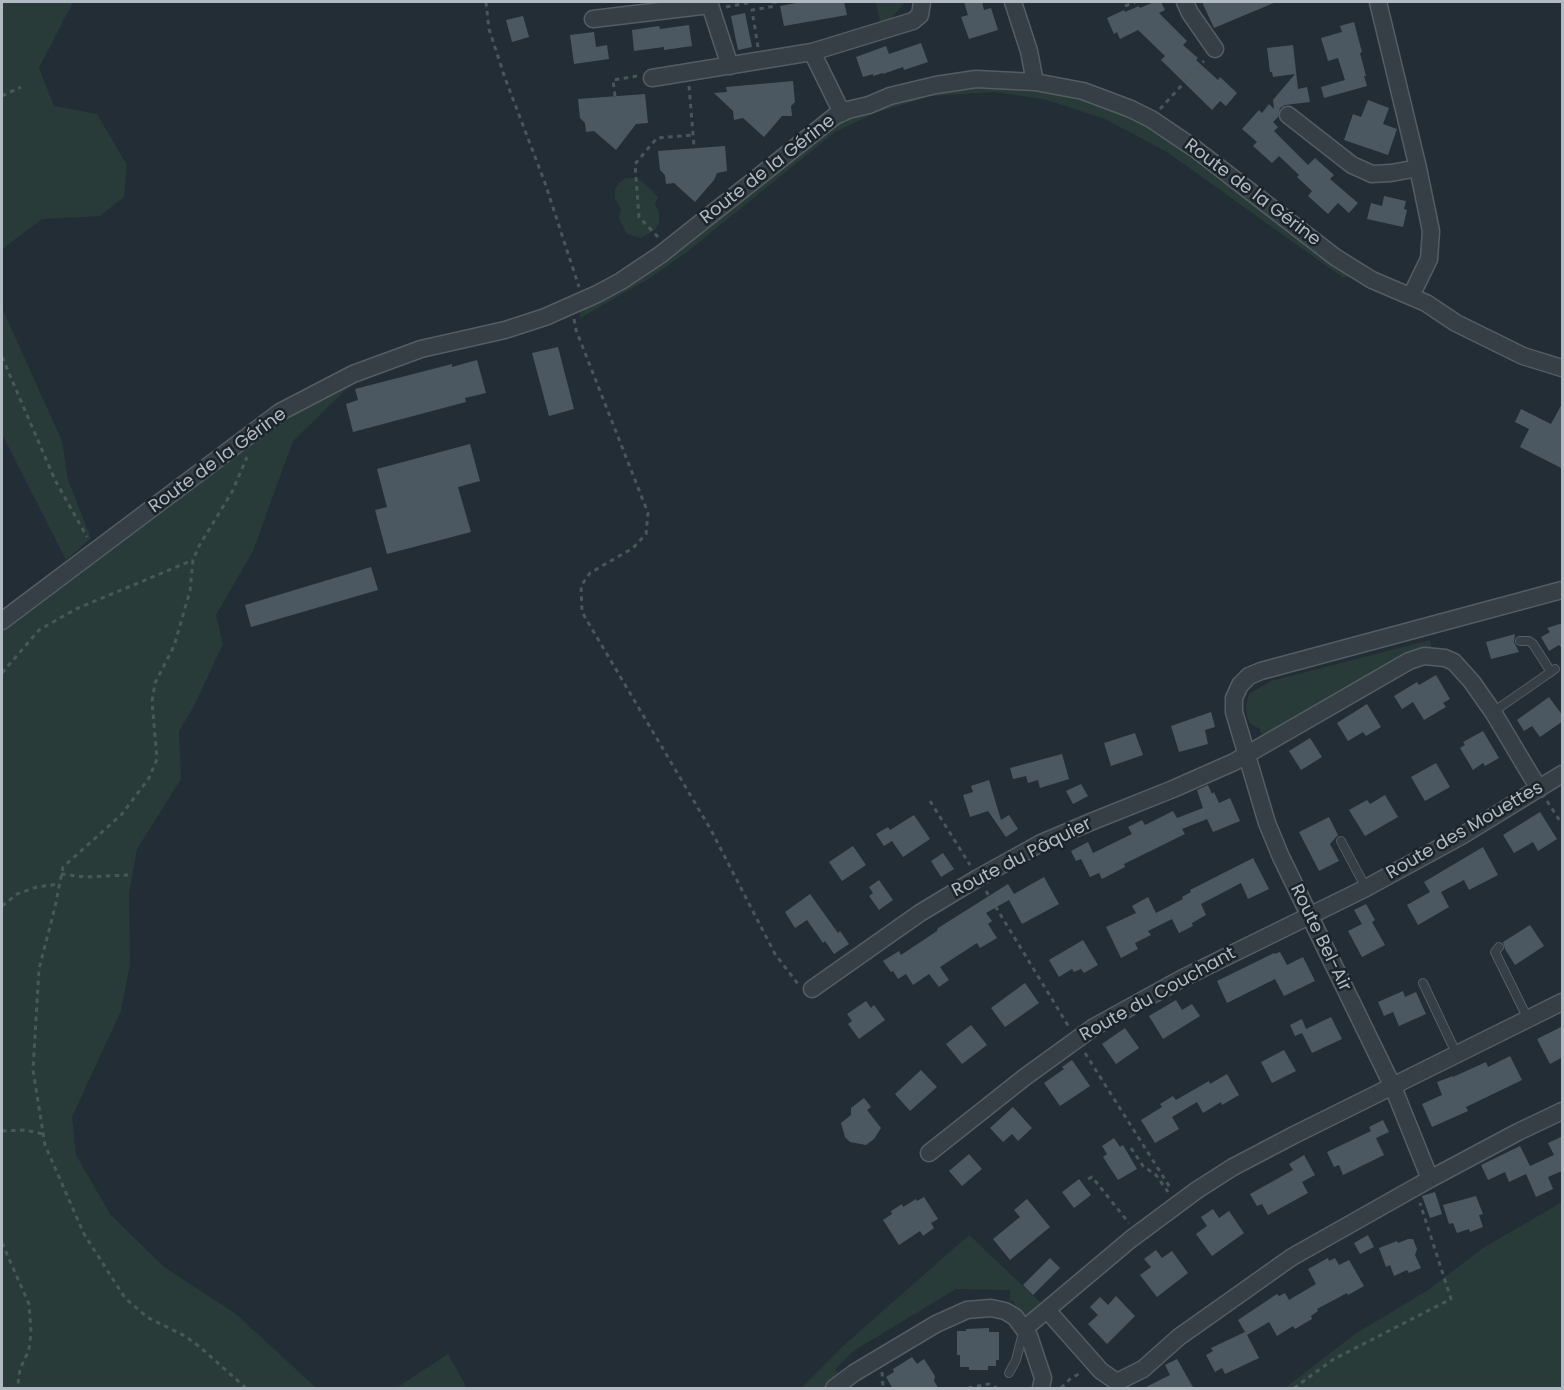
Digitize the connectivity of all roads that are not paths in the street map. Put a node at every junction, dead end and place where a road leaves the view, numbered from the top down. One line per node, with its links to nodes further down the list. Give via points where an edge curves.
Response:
1 (922, 2): 7 (street, via 920,15 913,21)
2 (1013, 2): 10 (street)
3 (1185, 2): 6 (street)
4 (1378, 2): 13 (street)
5 (593, 19): 8 (street, via 710,5)
6 (1215, 50)
7 (812, 52): 8 (street); 11 (street)
8 (730, 66): 9 (street)
9 (652, 78)
10 (1035, 82): 11 (street, Route de la Gérine, via 986,79 936,84); 14 (street, Route de la Gérine, via 1083,91 1151,119 1335,257 1372,280)
11 (842, 113): 17 (street, Route de la Gérine, via 639,270 578,303 505,330 422,349 353,374 280,412)
12 (1288, 115): 13 (street, via 1352,165 1372,174)
13 (1418, 168): 14 (street, via 1431,231 1429,259)
14 (1411, 296): 15 (street, Route de la Gérine, via 1456,324 1523,356)
15 (1563, 368)
16 (1563, 590): 20 (street, Route Bel-Air, via 1249,676 1234,698 1234,712)
17 (2, 621)
18 (1520, 641): 19 (lane, via 1533,644 1553,671)
19 (1493, 712): 20 (street, Route du Pâquier, via 1454,662 1424,656 1401,665); 22 (street, Route du Pâquier)
20 (1247, 754): 25 (street, Route Bel-Air, via 1267,823); 28 (street, Route du Pâquier, via 1041,843 920,913)
21 (1563, 774): 22 (street, Route des Mouettes)
22 (1539, 789): 24 (street, Route des Mouettes)
23 (1341, 841): 24 (lane, Route des Mouettes)
24 (1366, 888): 25 (street, Route des Mouettes)
25 (1309, 916): 32 (street, Route Bel-Air); 34 (street, Route du Couchant, via 1094,1027)
26 (1499, 947): 30 (lane, via 1495,952)
27 (1423, 983): 31 (lane)
28 (812, 989)
29 (1563, 1002): 30 (street)
30 (1529, 1020): 31 (street)
31 (1457, 1055): 32 (street)
32 (1393, 1087): 35 (street, Route Bel-Air); 36 (street, via 1175,1200)
33 (1563, 1111): 35 (street)
34 (929, 1153)
35 (1423, 1183): 36 (street, via 1292,1257 1179,1337 1143,1369 1117,1382 1101,1371)
36 (1047, 1310): 37 (street)
37 (1024, 1329): 38 (lane, via 1016,1360); 39 (street, via 1005,1311 967,1310 882,1355); 40 (street, via 1043,1378)
38 (1008, 1373)
39 (834, 1389)
40 (1041, 1389)

